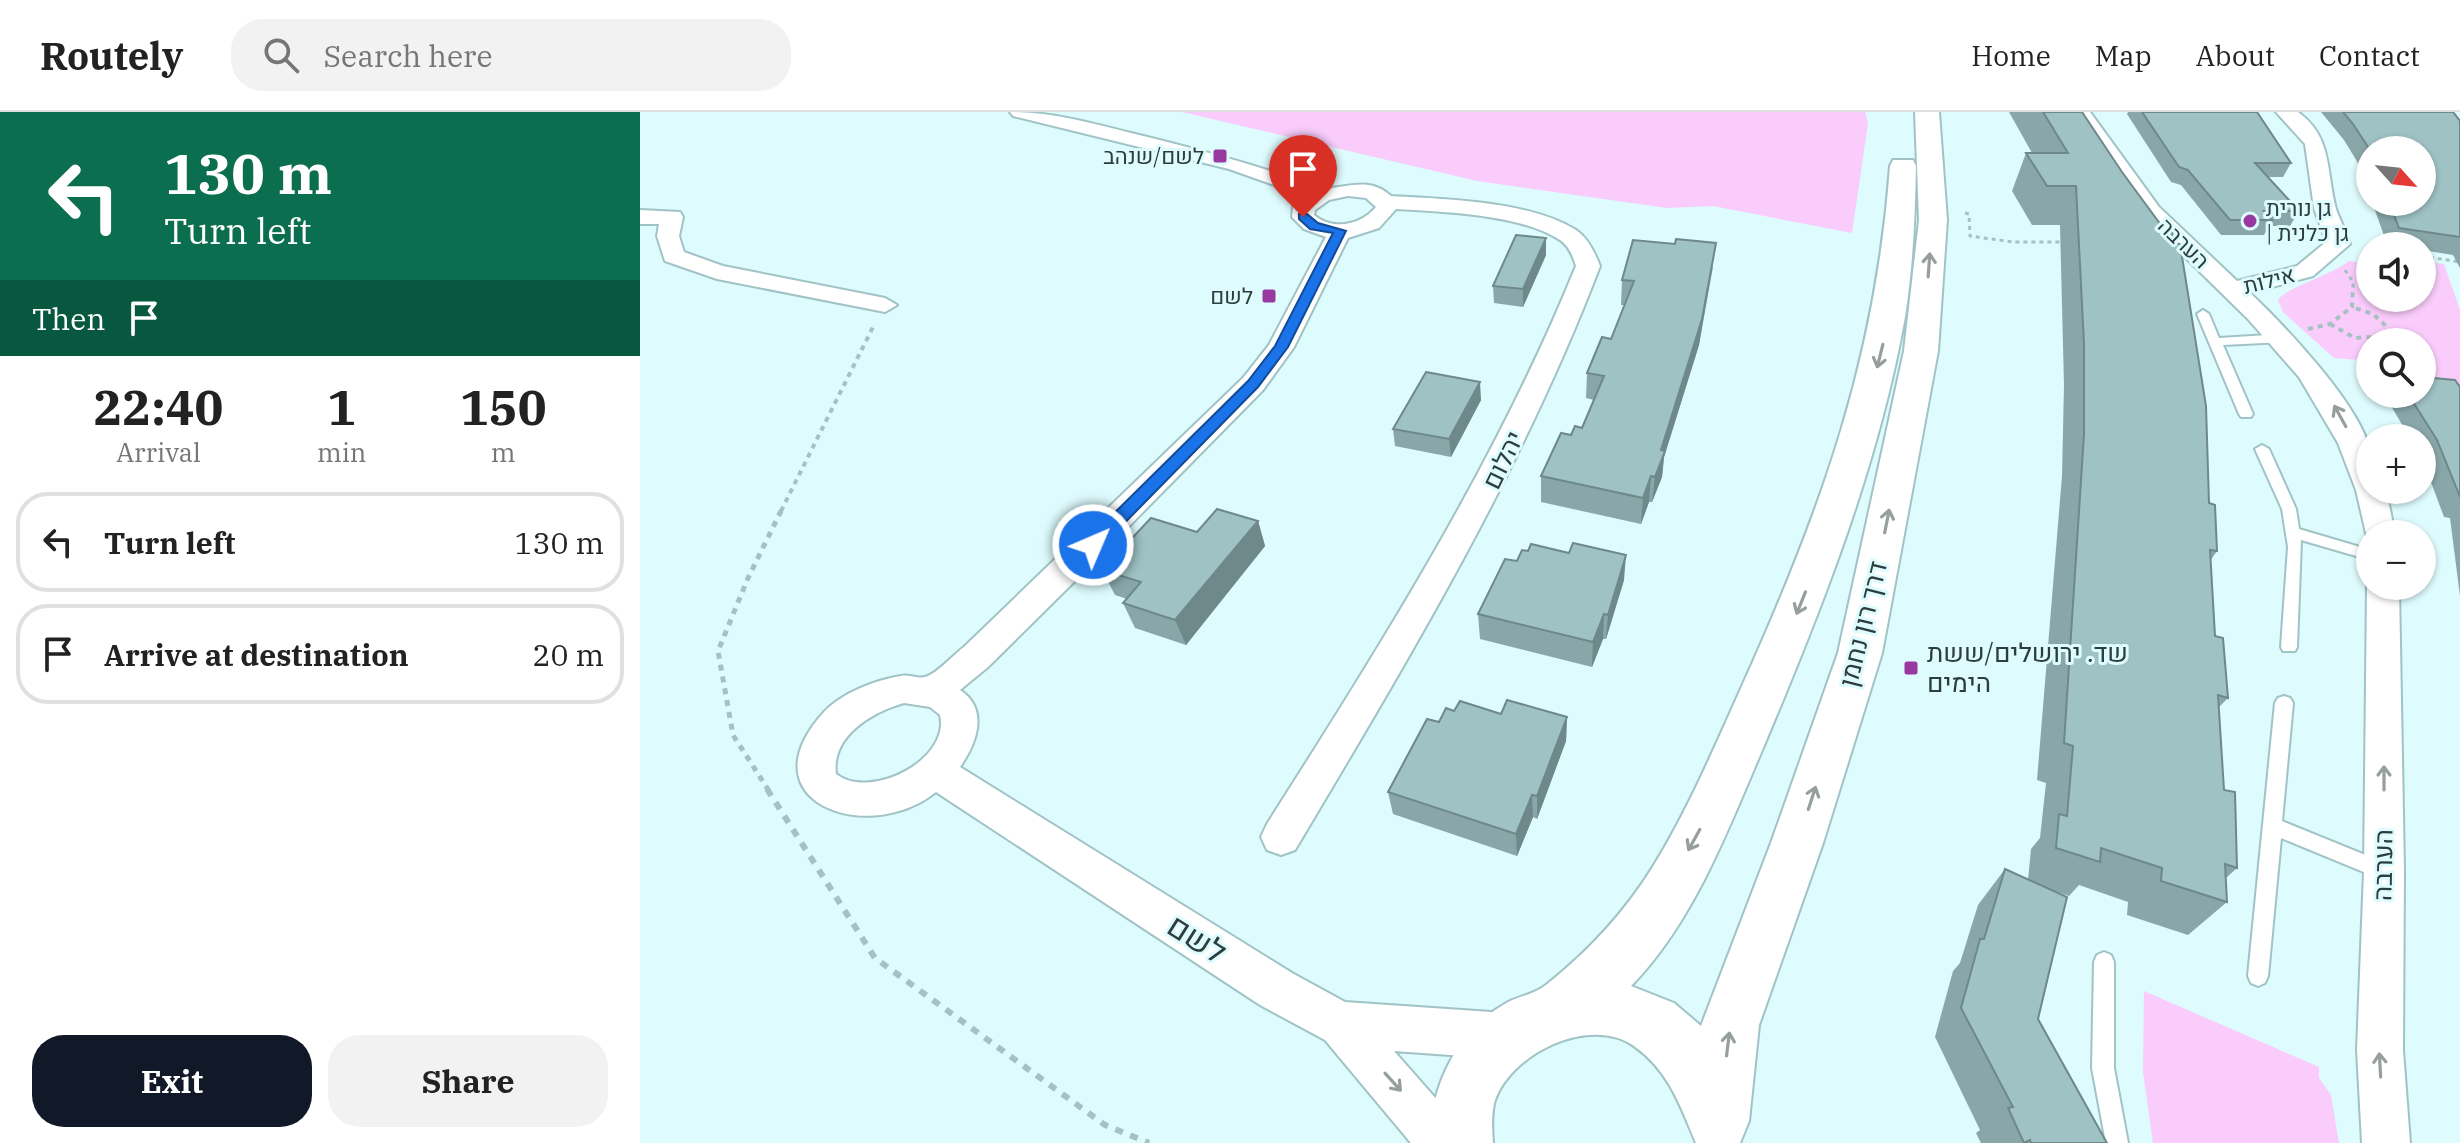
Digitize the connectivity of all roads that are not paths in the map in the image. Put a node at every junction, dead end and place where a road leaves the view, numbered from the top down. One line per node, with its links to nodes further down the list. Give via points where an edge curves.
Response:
1 (1020, 112): 6 (street, via 1236,165)
2 (1901, 112): 30 (main road, one-way to 30, via 1902,216 1895,278 1876,374 1836,514 1714,804 1647,923 1623,954)
3 (1927, 112): 33 (main road, דרך רון נחמן, one-way to 3, via 1730,1025 1797,843 1863,637 1921,351 1933,220)
4 (2080, 112): 10 (street, הערבה, via 2161,222)
5 (2286, 112): 10 (street, אילות, via 2306,129 2321,154 2320,182 2338,244 2305,271)
6 (1321, 195): 7 (street, via 1354,189); 9 (street, via 1304,207 1303,217 1314,226)
7 (1385, 202): 9 (street, via 1382,218); 26 (street, יהלום, via 1543,224 1568,235 1582,249 1588,266 1547,368 1487,493)
8 (640, 217): 11 (street, via 672,217 668,236 673,256 717,272)
9 (1340, 231): 22 (street, via 1281,347 1253,384 1073,564)
10 (2233, 290): 13 (street, הערבה)
11 (885, 305)
12 (2203, 314): 14 (lane)
13 (2292, 334): 14 (lane); 17 (street, הערבה, one-way to 13, via 2340,415)
14 (2214, 342): 15 (lane)
15 (2246, 414)
16 (2262, 449): 18 (lane, via 2289,509)
17 (2356, 454)
18 (2293, 532): 19 (lane); 21 (lane)
19 (2356, 551)
20 (2383, 600): 27 (street, הערבה, one-way to 20)
21 (2289, 647)
22 (934, 690): 24 (street, via 952,699 961,717 959,739); 24 (street, via 904,689 855,708 818,750 815,773 823,791 843,801 874,801 906,790)
23 (2284, 703): 25 (lane)
24 (935, 771): 31 (street, לשם, via 1276,989)
25 (2273, 826): 27 (lane); 29 (lane)
26 (1281, 837)
27 (2384, 871): 37 (street, הערבה, one-way to 27, via 2380,1050)
28 (2104, 962): 36 (lane, via 2103,1068)
29 (2258, 976)
30 (1564, 1008): 32 (main road); 33 (main road, via 1602,1006 1638,1016 1677,1043 1703,1078)
31 (1349, 1025): 32 (street, לשם); 34 (street, לשם, one-way to 34)
32 (1506, 1036): 35 (main road, via 1466,1093)
33 (1719, 1132)
34 (1443, 1143)
35 (1461, 1143)
36 (2117, 1143)
37 (2386, 1143)

